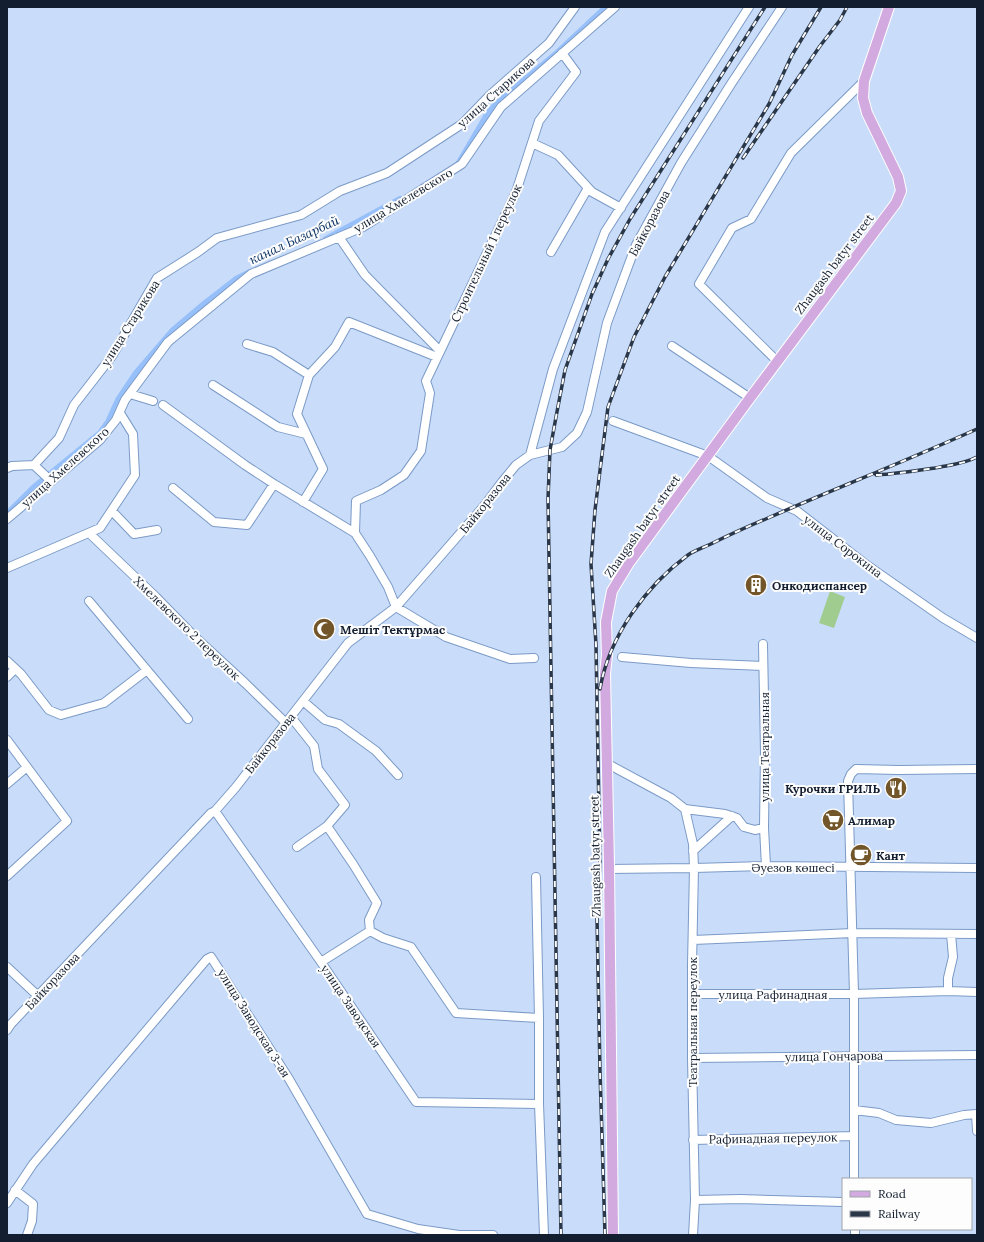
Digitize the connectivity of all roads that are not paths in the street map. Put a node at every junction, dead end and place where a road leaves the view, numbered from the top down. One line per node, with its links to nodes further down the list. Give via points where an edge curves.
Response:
1 (575, 7): 28 (street, улица Старикова, via 549,43 490,95 462,124 387,173 340,191 301,215 217,238 157,278 112,356 74,404 59,438)
2 (615, 7): 6 (street, улица Хмелевского)
3 (749, 7): 10 (street)
4 (782, 7): 26 (street, Байкоразова, via 681,163 636,246 607,323 586,412 577,433 562,447)
5 (889, 7): 7 (main road, Zhaugash batyr street)
6 (562, 53): 8 (street, Строительный 1 переулок, via 576,72 539,120); 11 (street, улица Хмелевского, via 501,107 462,164 364,227)
7 (864, 81): 16 (main road, Zhaugash batyr street, via 863,98 867,113 898,177 901,191 892,209); 16 (street, via 791,153 750,219 732,228 699,284)
8 (532, 142): 9 (street, via 558,155); 15 (street, Строительный 1 переулок, via 516,192)
9 (588, 188): 10 (street); 12 (street)
10 (621, 208): 26 (street, via 606,232 553,369)
11 (340, 237): 15 (street, via 365,275); 19 (street, улица Хмелевского, via 251,274 168,342)
12 (551, 252)
13 (247, 344): 17 (street, via 273,352)
14 (672, 346): 20 (street)
15 (439, 354): 17 (street, via 349,322 335,347); 38 (street, Строительный 1 переулок, via 426,381 430,393 421,452 404,475 356,502)
16 (777, 361): 20 (main road, Zhaugash batyr street)
17 (309, 375): 25 (street, via 297,414)
18 (213, 385): 25 (street, via 278,427)
19 (130, 394): 21 (street); 23 (street, улица Хмелевского)
20 (750, 398): 27 (main road, Zhaugash batyr street)
21 (153, 401)
22 (163, 405): 31 (street)
23 (120, 412): 30 (street, улица Хмелевского, via 100,440); 34 (street, via 133,434 135,475)
24 (613, 421): 27 (street, улица Сорокина)
25 (306, 434): 33 (street, via 323,468)
26 (530, 455): 41 (street, Байкоразова, via 516,465 484,506)
27 (708, 456): 42 (street, улица Сорокина, via 767,498 797,511 864,563 943,618); 55 (main road, Zhaugash batyr street, via 612,591 606,622)
28 (35, 466): 29 (street); 30 (street)
29 (7, 468)
30 (51, 481): 35 (street, улица Хмелевского)
31 (274, 484): 32 (street, via 247,525 214,522); 33 (street)
32 (173, 488)
33 (303, 502): 38 (street)
34 (112, 511): 36 (street, via 134,534); 37 (street, via 100,528)
35 (7, 519)
36 (157, 530)
37 (89, 533): 39 (street); 53 (street, Хмелевского 2 переулок, via 195,637)
38 (355, 533): 41 (street, via 388,588)
39 (7, 568)
40 (89, 601): 49 (street)
41 (396, 607): 45 (street, via 446,637 510,659); 51 (street, Байкоразова, via 348,643)
42 (977, 638)
43 (763, 644): 47 (street, улица Театральная)
44 (622, 657): 47 (street)
45 (534, 658)
46 (7, 661): 48 (street)
47 (763, 666): 64 (street, улица Театральная)
48 (15, 669): 49 (street, via 49,710 61,715 104,703); 50 (street)
49 (147, 670): 52 (street)
50 (7, 677)
51 (303, 701): 53 (street, Байкоразова); 58 (street, via 325,720 339,724 376,751)
52 (188, 719)
53 (288, 720): 61 (street, Байкоразова); 63 (street, Хмелевского 2 переулок, via 314,746 318,768 345,805)
54 (7, 740): 56 (street)
55 (606, 763): 60 (street, via 671,798); 71 (main road, Zhaugash batyr street)
56 (27, 767): 59 (street); 72 (street, via 67,822)
57 (977, 769): 68 (street, via 856,769 848,781)
58 (398, 775)
59 (7, 784)
60 (685, 809): 62 (street); 66 (street, Театральная переулок)
61 (215, 811): 79 (street, улица Заводская); 85 (street, Байкоразова)
62 (732, 816): 64 (street, via 744,827 755,830); 66 (street)
63 (326, 826): 65 (street); 74 (street, via 377,903 369,920)
64 (764, 828): 67 (street, улица Театральная)
65 (297, 847)
66 (693, 851): 69 (street, Театральная переулок)
67 (766, 866): 68 (street, Әуезов көшесі); 69 (street, Әуезов көшесі)
68 (850, 867): 70 (street, Әуезов көшесі); 75 (street)
69 (694, 868): 71 (street, Әуезов көшесі); 78 (street, Театральная переулок)
70 (977, 868)
71 (608, 869): 105 (main road, Zhaugash batyr street)
72 (7, 876)
73 (536, 877): 86 (street)
74 (370, 931): 79 (street); 86 (street, via 411,947 456,1013)
75 (853, 933): 76 (street); 78 (street); 84 (street)
76 (951, 934): 77 (street); 81 (street, via 953,958)
77 (977, 934)
78 (692, 940): 83 (street, Театральная переулок)
79 (321, 962): 91 (street, улица Заводская, via 416,1102)
80 (7, 967): 85 (street)
81 (948, 991): 82 (street, улица Рафинадная); 84 (street, улица Рафинадная)
82 (977, 992)
83 (692, 994): 84 (street, улица Рафинадная); 90 (street, Театральная переулок)
84 (854, 994): 89 (street)
85 (38, 996): 87 (street, Байкоразова)
86 (539, 1018): 91 (street)
87 (7, 1030)
88 (977, 1055): 89 (street, улица Гончарова)
89 (853, 1056): 90 (street, улица Гончарова); 92 (street)
90 (692, 1058): 96 (street, Театральная переулок)
91 (538, 1104): 104 (street)
92 (854, 1110): 93 (street, via 879,1113 896,1120 931,1123); 95 (street)
93 (976, 1114): 94 (street)
94 (977, 1131)
95 (854, 1136): 96 (street, Рафинадная переулок); 97 (street)
96 (693, 1140): 99 (street, Театральная переулок)
97 (854, 1178)
98 (15, 1190): 100 (street, улица Заводская 3-ая); 102 (street, via 33,1204 32,1221); 103 (street, улица Заводская 3-ая, via 38,1158 211,957 289,1079 367,1214 418,1229)
99 (695, 1200): 101 (street); 106 (street, Театральная переулок)
100 (7, 1202)
101 (842, 1202)
102 (27, 1235)
103 (493, 1235)
104 (544, 1235)
105 (613, 1235)
106 (693, 1235)

